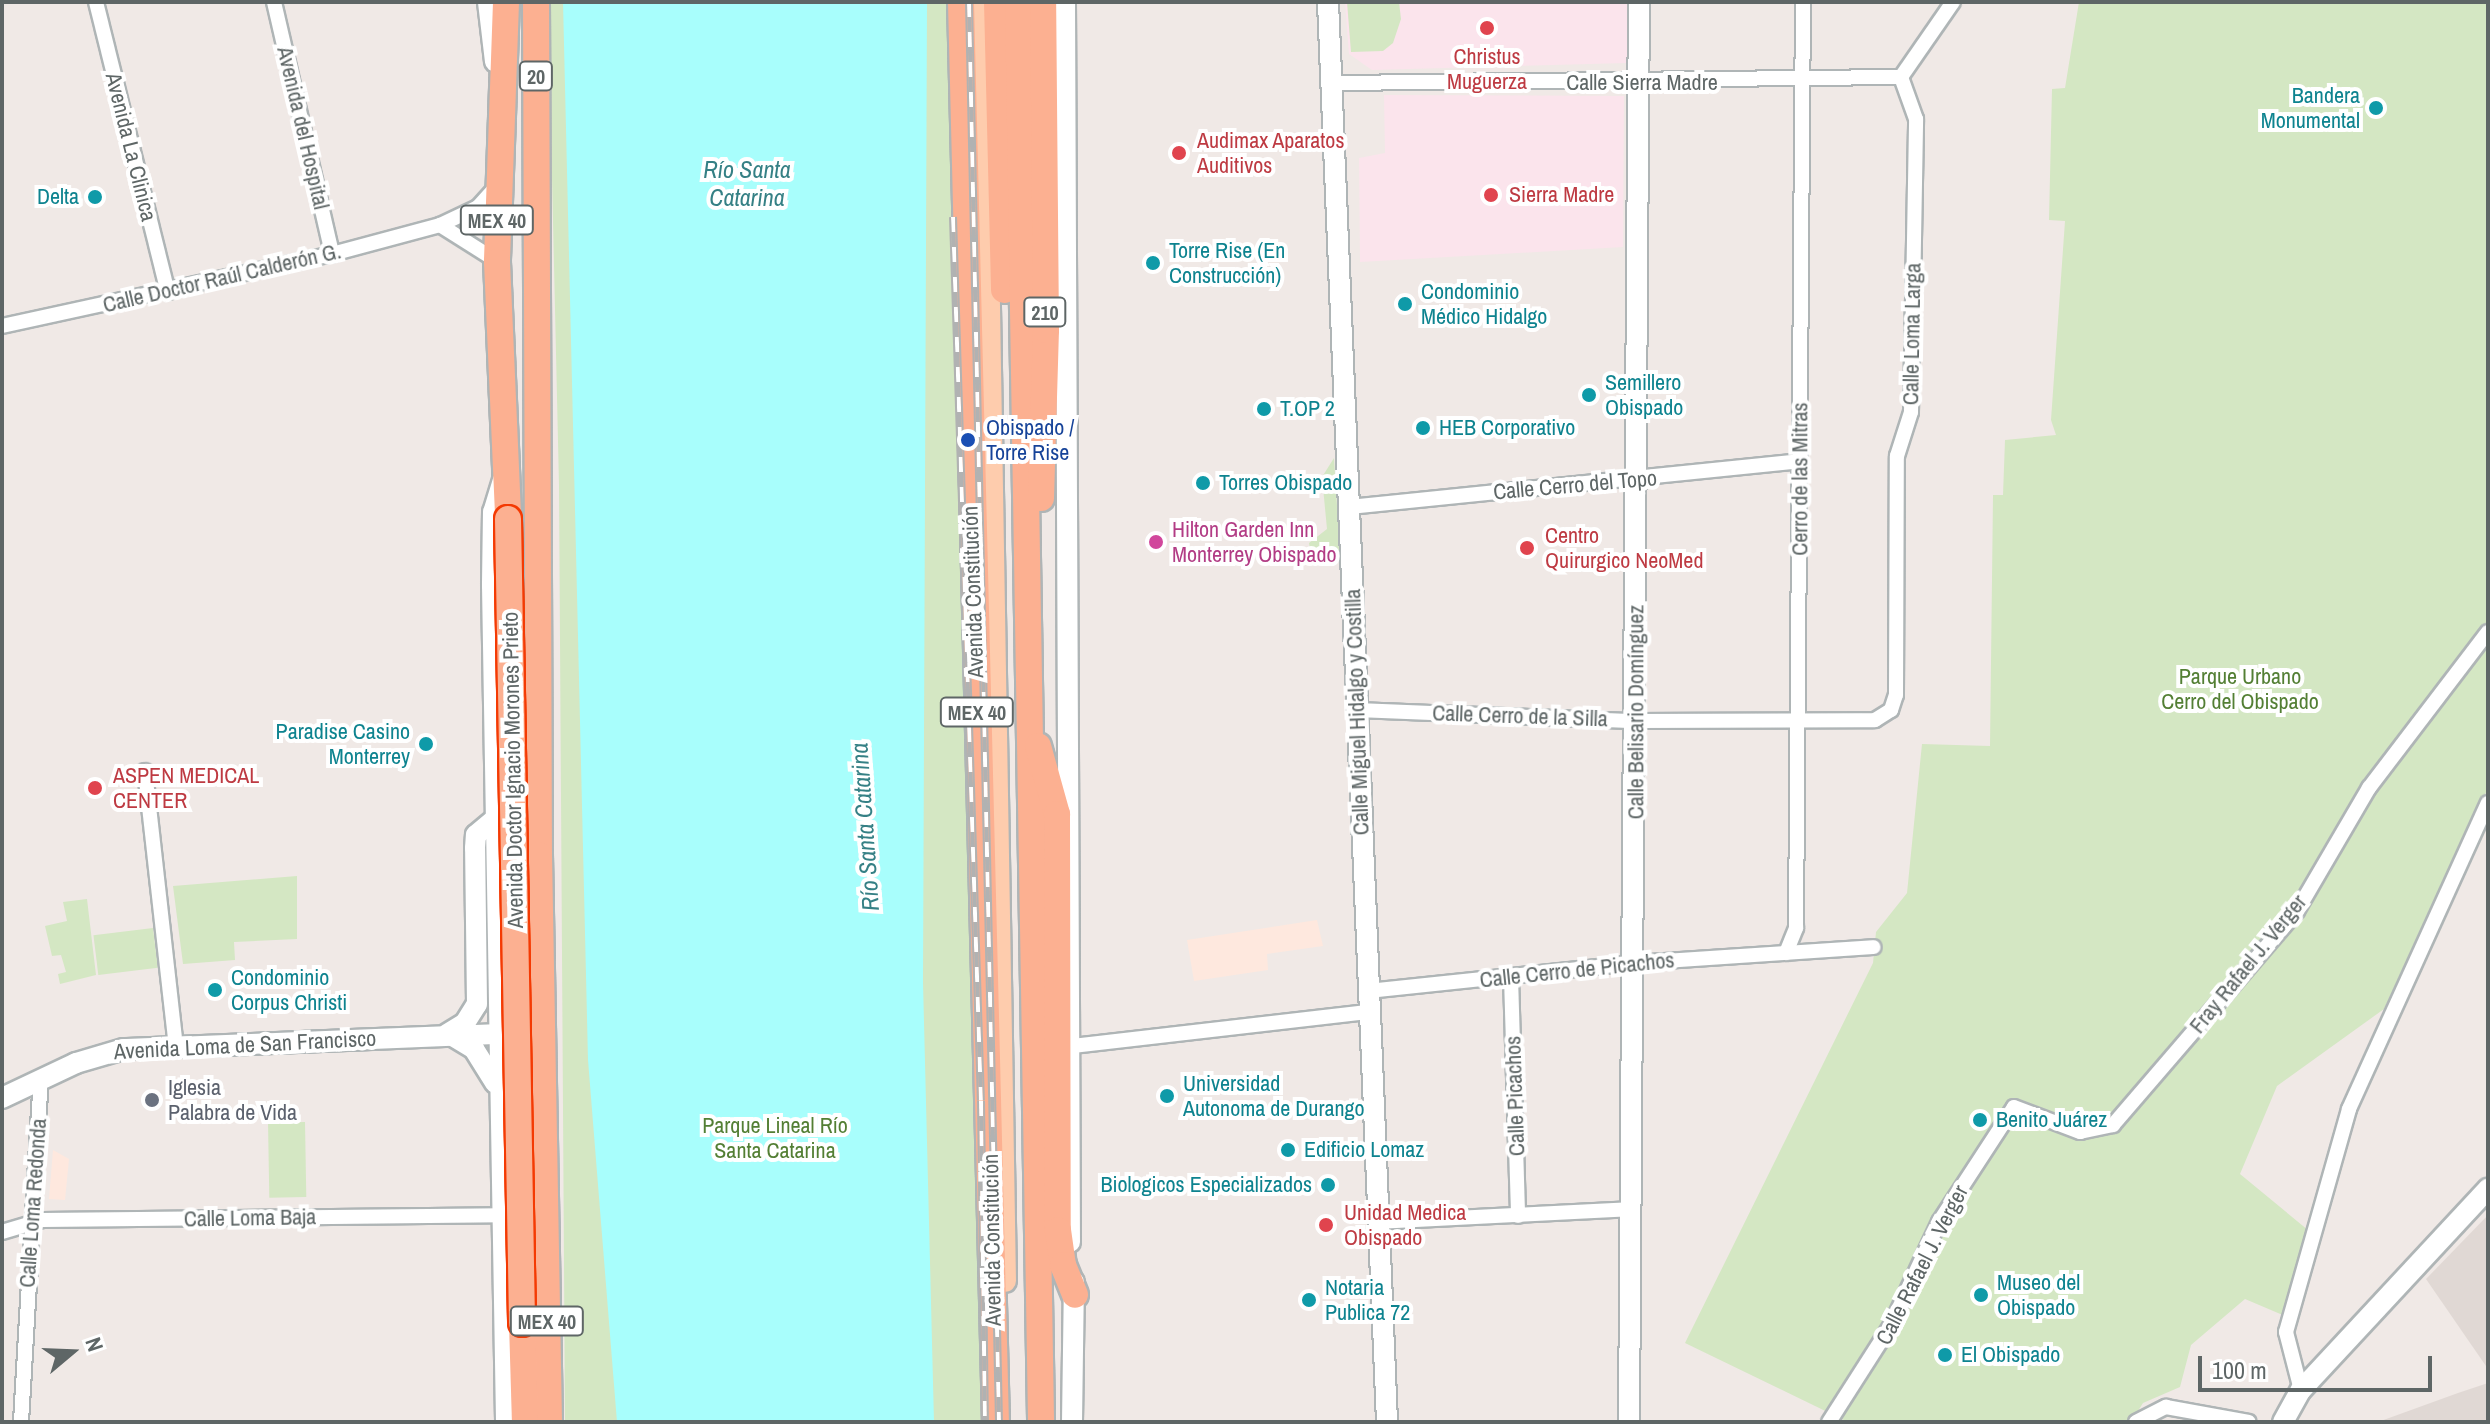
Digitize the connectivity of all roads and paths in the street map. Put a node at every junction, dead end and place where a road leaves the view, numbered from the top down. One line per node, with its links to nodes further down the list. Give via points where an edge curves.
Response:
1 (96, 2): 27 (street, Avenida La Clinica)
2 (274, 2): 25 (street, Avenida del Hospital)
3 (488, 2): 21 (street, 20)
4 (506, 2): 21 (highway, Avenida Doctor Ignacio Morones Prieto)
5 (521, 2): 22 (highway, Avenida Doctor Ignacio Morones Prieto / MEX 40)
6 (536, 2): 22 (highway, Avenida Doctor Ignacio Morones Prieto / 20)
7 (961, 2): 71 (highway, Avenida Constitución / MEX 40)
8 (984, 2): 72 (main road, Avenida Constitución)
9 (997, 2): 32 (highway, via 1008,406)
10 (1018, 2): 32 (highway, Avenida Constitución / MEX 40)
11 (1043, 2): 34 (highway, 210, via 1046,330 1038,572)
12 (1065, 2): 51 (street)
13 (1328, 2): 19 (street, Calle Miguel Hidalgo y Costilla)
14 (1639, 2): 20 (street, Calle Belisario Domínguez)
15 (1803, 2): 18 (street, Cerro de las Mitras)
16 (1953, 2): 17 (street)
17 (1901, 77): 18 (street, Calle Sierra Madre); 38 (street, Calle Loma Larga, via 1916,119 1911,412 1897,456 1896,695 1891,710)
18 (1802, 82): 20 (street, Calle Sierra Madre); 29 (street, Cerro de las Mitras)
19 (1335, 83): 20 (street, Calle Sierra Madre); 33 (street, Calle Miguel Hidalgo y Costilla)
20 (1641, 83): 31 (street, Calle Belisario Domínguez)
21 (501, 118): 23 (highway, Avenida Doctor Ignacio Morones Prieto / MEX 40)
22 (536, 149): 61 (highway, Avenida Doctor Ignacio Morones Prieto / MEX 40)
23 (497, 185): 24 (street, Calle Doctor Raúl Calderón G., via 478,207); 26 (highway, Avenida Doctor Ignacio Morones Prieto / MEX 40)
24 (440, 225): 25 (street, Calle Doctor Raúl Calderón G.); 26 (street)
25 (332, 254): 27 (street, Calle Doctor Raúl Calderón G.)
26 (497, 262): 30 (highway, Avenida Doctor Ignacio Morones Prieto / MEX 40)
27 (168, 292): 28 (street, Calle Doctor Raúl Calderón G.)
28 (2, 326)
29 (1800, 461): 31 (street, Calle Cerro del Topo); 37 (street, Cerro de las Mitras)
30 (506, 473): 43 (street, via 493,512); 69 (highway, Avenida Doctor Ignacio Morones Prieto / MEX 40, bridge)
31 (1638, 479): 33 (street, Calle Cerro del Topo); 39 (street, Calle Belisario Domínguez)
32 (1024, 480): 34 (highway, Avenida Constitución / MEX 40)
33 (1349, 507): 36 (street, Calle Miguel Hidalgo y Costilla)
34 (1026, 619): 40 (highway, Avenida Constitución / MEX 40)
35 (2488, 632): 56 (street, Fray Rafael J. Verger, via 2369,788 2297,911 2113,1125 2080,1132)
36 (1357, 710): 39 (street, Calle Cerro de la Silla); 48 (street, Calle Miguel Hidalgo y Costilla)
37 (1798, 719): 38 (street, Calle Cerro de la Silla); 39 (street, Calle Cerro de la Silla); 45 (street, Cerro de las Mitras, via 1796,928)
38 (1875, 720)
39 (1636, 721): 46 (street, Calle Belisario Domínguez)
40 (1031, 732): 65 (highway, via 1057,814 1058,1230); 73 (highway, Avenida Constitución / MEX 40)
41 (145, 771): 52 (street)
42 (2488, 803): 66 (street, via 2349,1109 2286,1332)
43 (495, 819): 49 (street, via 476,835 477,1004 465,1023); 50 (street)
44 (1873, 947): 45 (street, Calle Cerro de Picachos)
45 (1786, 953): 46 (street, Calle Cerro de Picachos)
46 (1634, 963): 47 (street, Calle Cerro de Picachos); 58 (street, Calle Belisario Domínguez)
47 (1511, 977): 48 (street, Calle Cerro de Picachos); 60 (street, Calle Picachos)
48 (1368, 1002): 51 (street, Calle Cerro de Picachos); 62 (street, Calle Miguel Hidalgo y Costilla)
49 (447, 1034): 50 (street, Avenida Loma de San Francisco); 52 (street, Avenida Loma de San Francisco); 54 (street, via 474,1049)
50 (497, 1034): 54 (street); 61 (highway, via 519,1045 526,1058)
51 (1073, 1046): 65 (street, via 1070,1234)
52 (176, 1047): 53 (street, Avenida Loma de San Francisco, via 106,1052)
53 (41, 1080): 55 (street, Avenida Loma de San Francisco); 63 (street, Calle Loma Redonda)
54 (497, 1088): 59 (street)
55 (2, 1098)
56 (2014, 1107): 77 (street, Calle Rafael J. Verger, via 1939,1222 1891,1325)
57 (2488, 1189): 66 (street)
58 (1632, 1209): 60 (street); 76 (street, Calle Belisario Domínguez)
59 (501, 1215): 63 (street, Calle Loma Baja); 68 (street)
60 (1518, 1216): 62 (street)
61 (546, 1220): 70 (highway, Avenida Doctor Ignacio Morones Prieto / MEX 40)
62 (1378, 1222): 75 (street, Calle Miguel Hidalgo y Costilla)
63 (29, 1223): 64 (street, Calle Loma Baja); 67 (street, Calle Loma Redonda)
64 (2, 1232)
65 (1075, 1295): 74 (street)
66 (2301, 1390): 80 (street)
67 (21, 1422)
68 (506, 1422)
69 (525, 1422)
70 (549, 1422)
71 (996, 1422)
72 (1009, 1422)
73 (1041, 1422)
74 (1072, 1422)
75 (1387, 1422)
76 (1629, 1422)
77 (1830, 1422)
78 (2136, 1422): 79 (street, via 2166,1407)
79 (2249, 1422)
80 (2283, 1422)

